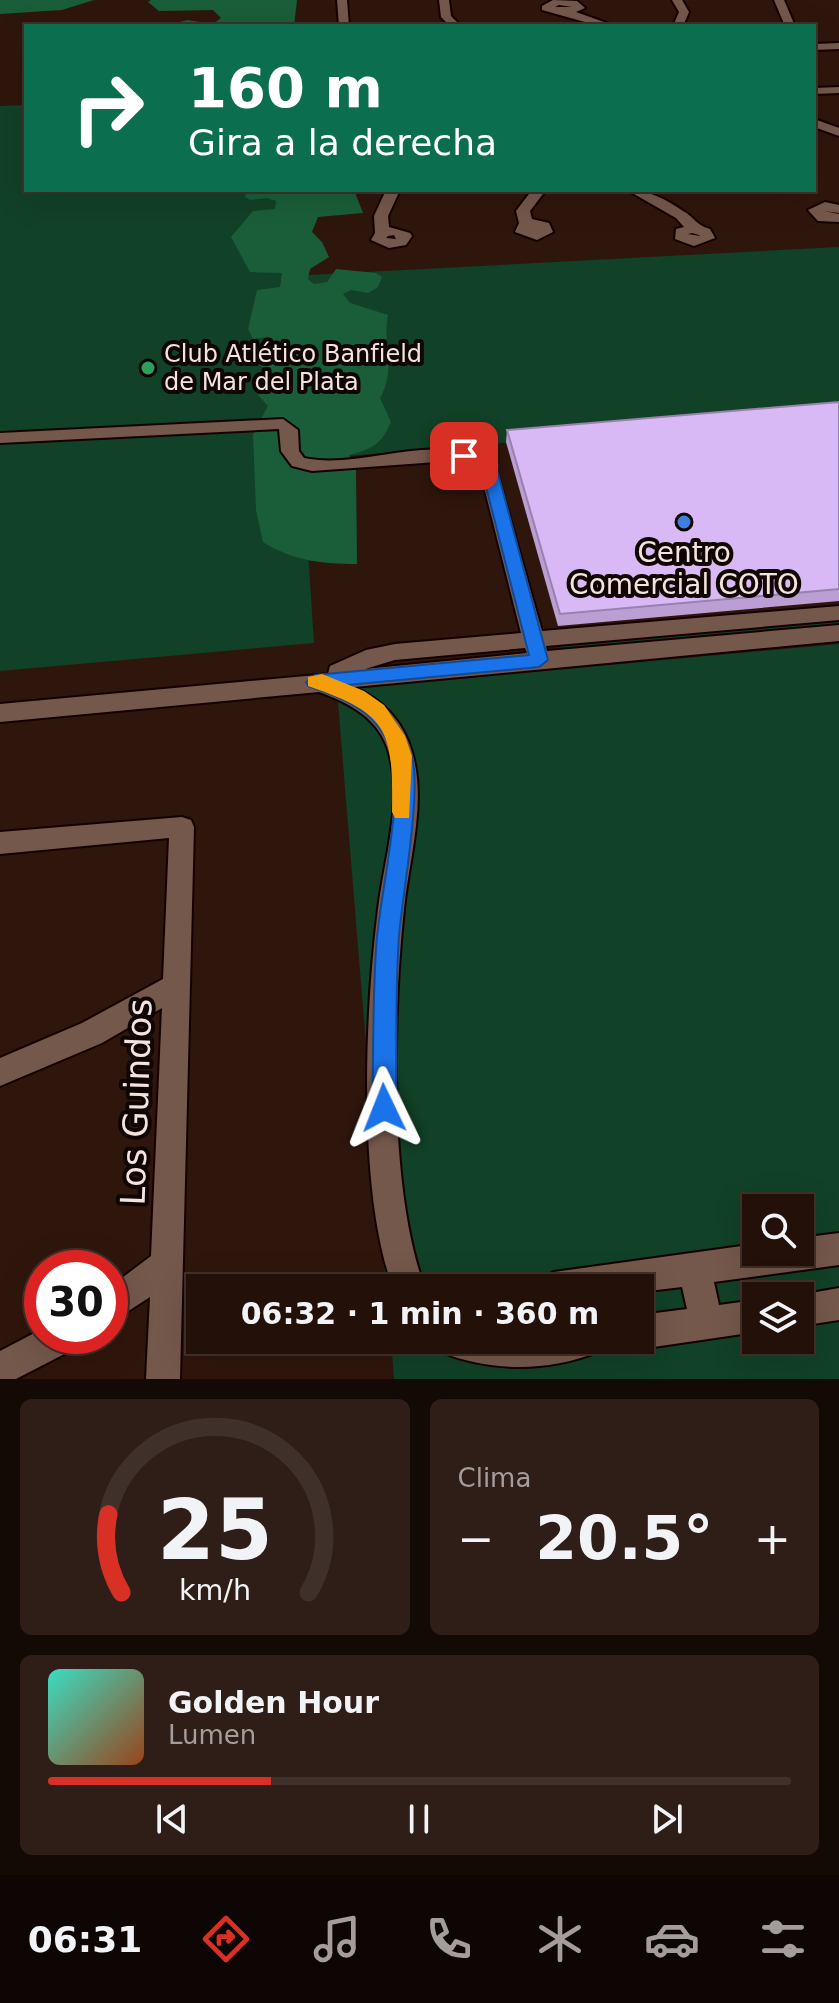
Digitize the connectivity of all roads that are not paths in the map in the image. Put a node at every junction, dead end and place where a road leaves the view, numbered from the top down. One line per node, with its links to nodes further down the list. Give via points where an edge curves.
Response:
1 (342, 0): 6 (street)
2 (444, 0): 7 (street, via 446,17)
3 (677, 0): 9 (street, via 684,12)
4 (779, 0): 10 (street)
5 (568, 13): 8 (street)
6 (344, 24)
7 (454, 24)
8 (604, 24)
9 (679, 24)
10 (789, 24)
11 (839, 46): 12 (street)
12 (816, 47)
13 (839, 90): 14 (street)
14 (816, 91)
15 (816, 124): 16 (street)
16 (839, 132)
17 (392, 192): 24 (street, via 381,216)
18 (537, 192): 22 (street, via 523,211)
19 (638, 192): 23 (street, via 681,215)
20 (816, 194): 21 (street)
21 (836, 211)
22 (526, 224)
23 (694, 229)
24 (382, 233)
25 (0, 438): 28 (street, via 283,424 289,430 290,451 298,462 312,465 451,455 474,460 490,473)
26 (839, 613): 28 (street)
27 (839, 633): 28 (street)
28 (537, 650): 29 (street, via 458,657)
29 (315, 682): 30 (street, via 265,691); 37 (street, via 358,696 378,710 403,756 382,1077 391,1229)
30 (0, 713)
31 (0, 843): 32 (street, Los Guindos, via 182,827)
32 (176, 986): 33 (street, via 92,1033); 35 (street, Los Guindos)
33 (0, 1072)
34 (839, 1249): 36 (street)
35 (167, 1264): 39 (street); 47 (street, Los Guindos)
36 (694, 1268): 38 (street); 43 (street)
37 (405, 1274)
38 (652, 1274)
39 (128, 1293)
40 (839, 1304): 41 (street)
41 (814, 1308)
42 (742, 1318): 43 (street)
43 (707, 1323): 44 (street)
44 (654, 1330)
45 (29, 1354): 46 (street)
46 (0, 1369)
47 (163, 1379)

